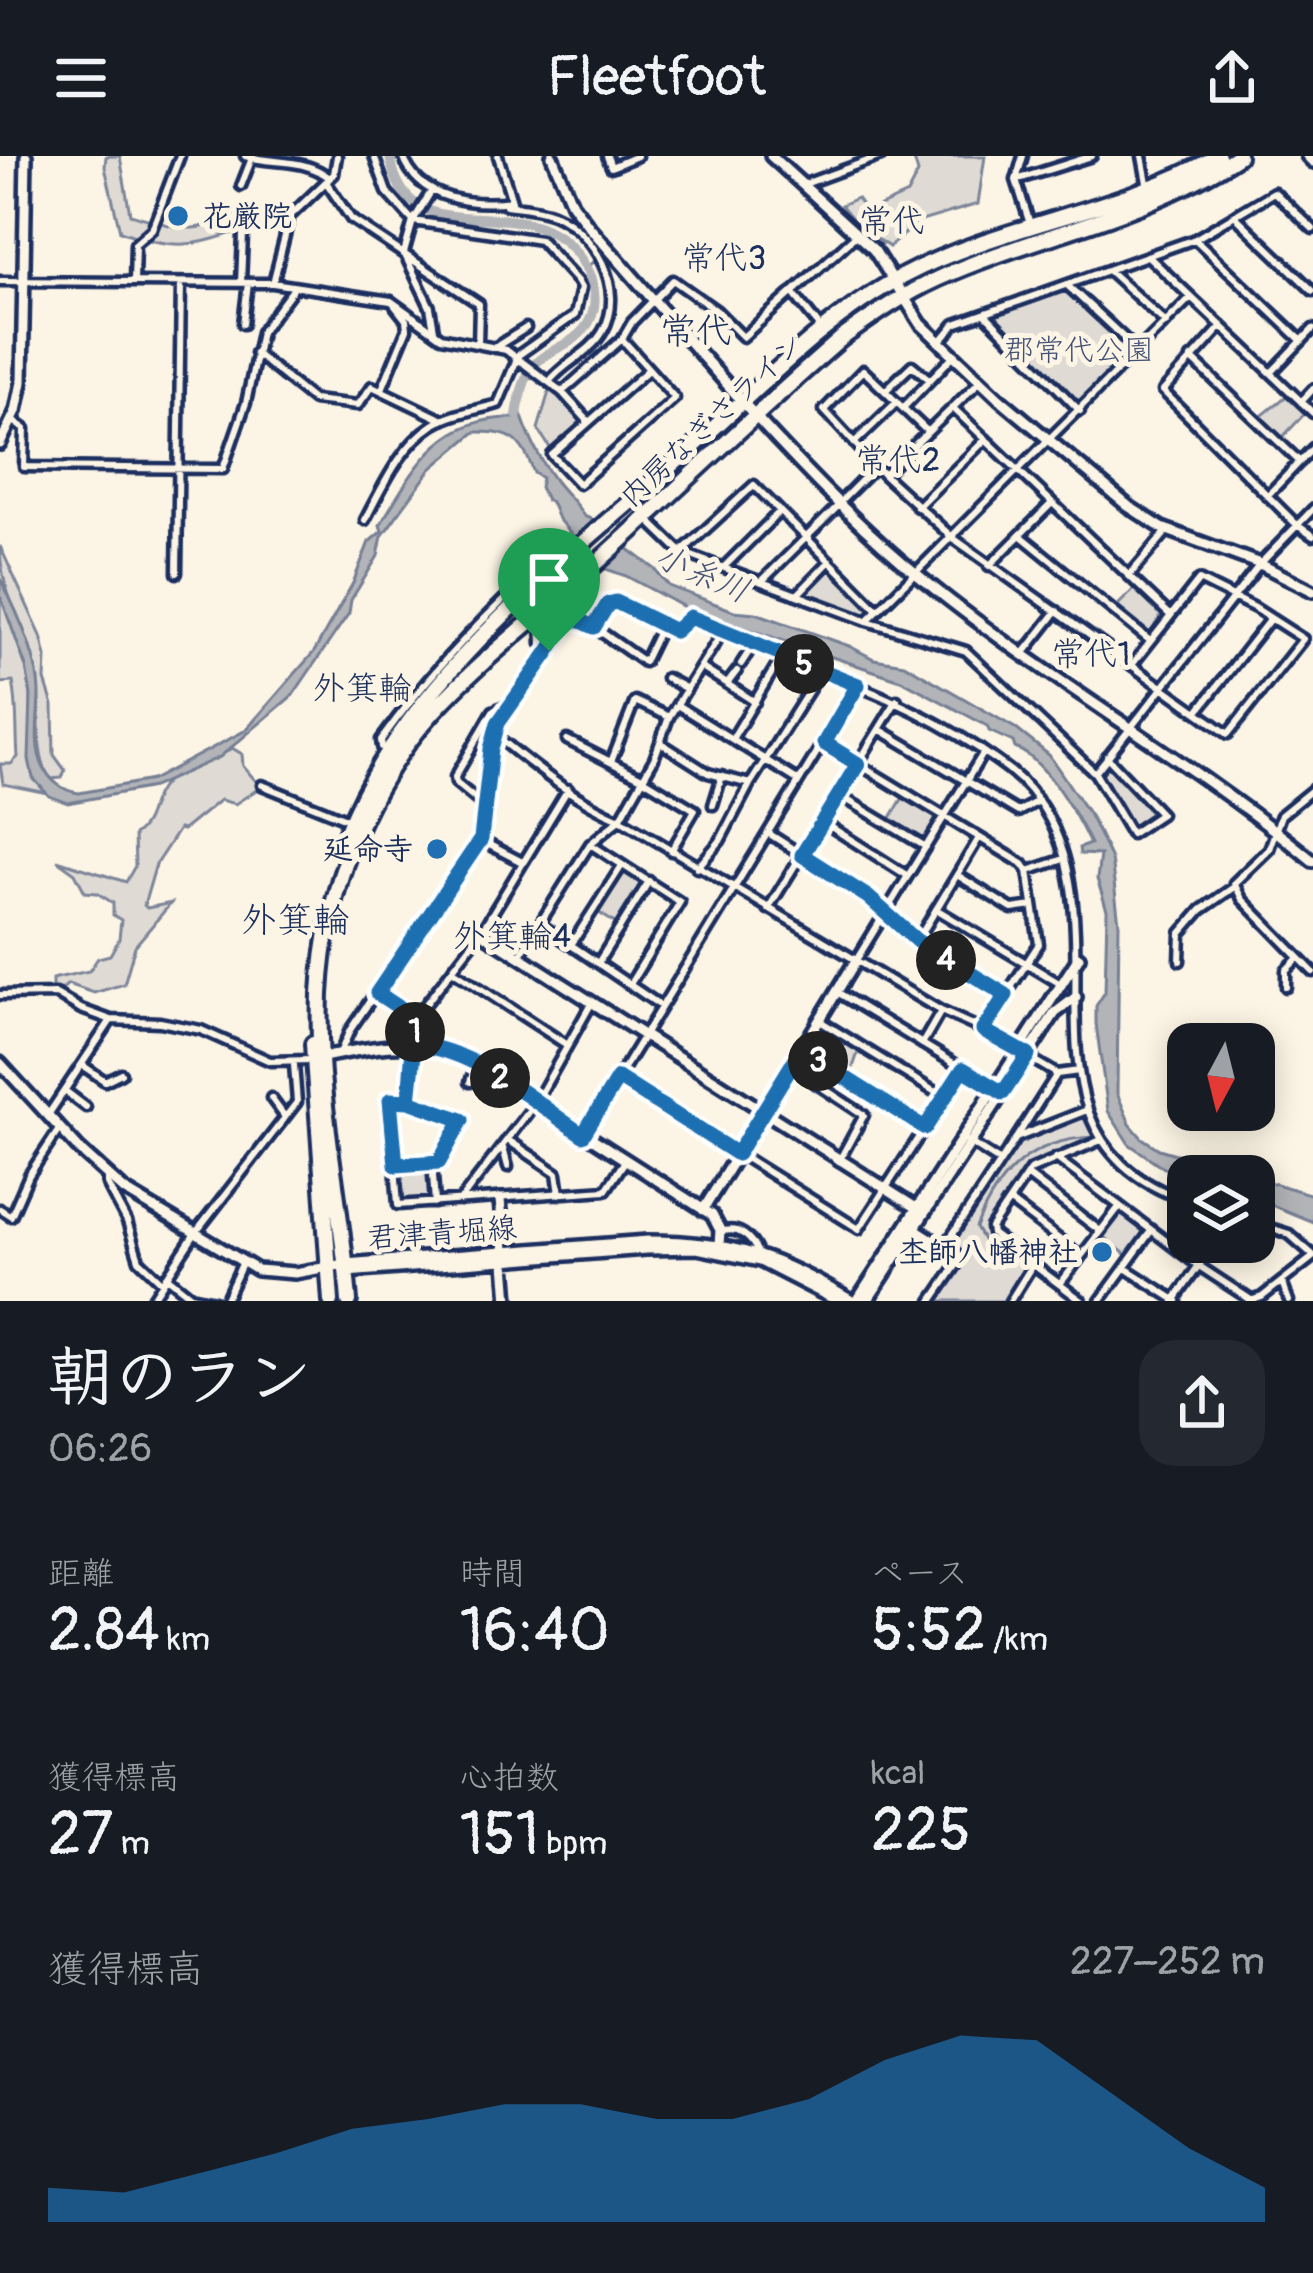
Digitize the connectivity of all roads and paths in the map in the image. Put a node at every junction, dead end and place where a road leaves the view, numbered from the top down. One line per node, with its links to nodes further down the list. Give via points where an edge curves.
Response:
1 (26, 156): 38 (street)
2 (180, 156): 39 (street, via 152,229 135,244)
3 (337, 156): 19 (street)
4 (374, 156): 27 (street, via 387,192)
5 (403, 156): 24 (street)
6 (498, 156): 24 (street, via 512,201)
7 (552, 156): 49 (street, via 582,217)
8 (607, 156): 9 (street, via 611,167)
9 (637, 156)
10 (771, 156): 21 (street)
11 (881, 156): 21 (street)
12 (1022, 156): 20 (street)
13 (1093, 156): 20 (street)
14 (1142, 156): 23 (street)
15 (1218, 156): 23 (highway, 内房なぎさライン)
16 (1238, 156): 47 (highway, 内房なぎさライン, via 1172,193)
17 (248, 157): 18 (street); 22 (street)
18 (299, 159): 19 (street)
19 (328, 180): 33 (street, via 351,219); 42 (street, via 290,216)
20 (1016, 180): 28 (street)
21 (802, 185): 31 (street)
22 (241, 186)
23 (1148, 188): 28 (highway, 内房なぎさライン)
24 (431, 191): 27 (street)
25 (506, 205): 75 (street, via 566,221 610,277 600,336)
26 (1237, 218): 29 (street, via 1274,192); 32 (street); 45 (street)
27 (414, 220): 33 (street); 70 (street, via 540,240 577,280 575,315)
28 (1031, 226): 36 (highway, 内房なぎさライン)
29 (1313, 230)
30 (243, 235): 41 (street)
31 (856, 235): 36 (street); 46 (street)
32 (1195, 239): 34 (street); 62 (street)
33 (404, 254): 57 (street, via 479,304); 60 (street)
34 (1149, 257): 35 (street); 48 (street)
35 (1109, 271): 43 (street); 52 (street)
36 (894, 280): 47 (street); 59 (highway, 内房なぎさライン)
37 (0, 281): 38 (street)
38 (25, 281): 39 (street); 87 (street, via 24,369)
39 (134, 282): 40 (street)
40 (181, 283): 41 (street); 98 (street)
41 (245, 283): 42 (street); 53 (street)
42 (273, 283): 44 (street)
43 (1067, 285): 51 (street); 66 (street)
44 (293, 288): 50 (street); 67 (street)
45 (1313, 291)
46 (791, 292): 49 (street, via 742,337 673,280); 59 (street)
47 (902, 296): 63 (street); 86 (highway, 内房なぎさライン)
48 (1191, 297): 52 (street); 55 (street)
49 (654, 298): 61 (street); 80 (street)
50 (391, 301): 60 (street); 76 (street, via 408,324)
51 (985, 314): 63 (street, via 955,324); 84 (street)
52 (1166, 323): 66 (street)
53 (244, 324)
54 (466, 324): 57 (street)
55 (1222, 326): 69 (street); 72 (street)
56 (526, 328): 65 (street)
57 (479, 329): 64 (street)
58 (1313, 329): 62 (street)
59 (823, 330): 80 (highway, 内房なぎさライン)
60 (434, 333): 64 (street)
61 (622, 339): 71 (street); 79 (street)
62 (1302, 341): 72 (street)
63 (940, 342): 68 (street)
64 (478, 344): 65 (street)
65 (494, 348): 70 (street)
66 (1138, 352): 84 (street)
67 (255, 353): 76 (street, via 317,401 358,405 371,386); 98 (street, via 223,469)
68 (954, 355): 73 (street); 74 (street)
69 (1191, 358): 96 (street); 101 (street, via 1163,391)
70 (518, 359): 75 (street); 88 (street, via 499,404)
71 (649, 369): 89 (street); 89 (street, via 675,398 579,484 552,455)
72 (1271, 374): 81 (street)
73 (930, 380): 78 (street, via 912,364); 82 (street)
74 (980, 380): 83 (street); 92 (street)
75 (547, 381): 79 (street)
76 (382, 389): 88 (street)
77 (1313, 389): 81 (street)
78 (885, 391): 82 (street); 93 (street, via 863,370 824,410)
79 (562, 392): 89 (street)
80 (744, 401): 86 (street); 115 (highway, 内房なぎさライン)
81 (1301, 402): 85 (street)
82 (900, 405): 90 (street); 93 (street)
83 (952, 408): 90 (street); 91 (street)
84 (1080, 411): 92 (street)
85 (1313, 413)
86 (757, 415): 102 (street); 107 (highway, 内房なぎさライン)
87 (12, 420): 94 (street); 98 (street, via 25,429 24,467)
88 (443, 420): 108 (street, via 406,453)
89 (589, 422)
90 (928, 432): 100 (street)
91 (986, 439): 99 (street); 104 (street)
92 (1050, 441): 99 (street); 110 (street)
93 (854, 443): 97 (street)
94 (0, 444)
95 (1313, 448): 96 (street)
96 (1300, 462): 101 (street)
97 (876, 466): 100 (street); 102 (street)
98 (179, 469): 121 (street)
99 (1019, 472): 103 (street); 114 (street)
100 (884, 475): 104 (street)
101 (1267, 496): 109 (street)
102 (840, 503): 113 (street); 122 (street)
103 (1052, 503): 111 (street); 123 (street)
104 (917, 507): 114 (street)
105 (1313, 509): 109 (street)
106 (780, 511): 113 (street); 116 (street, via 754,484); 120 (street)
107 (646, 518): 116 (street); 125 (highway, 内房なぎさライン)
108 (365, 520)
109 (1297, 525): 112 (street); 118 (street)
110 (1168, 530): 118 (street); 123 (street)
111 (1020, 535): 119 (street); 140 (street)
112 (1313, 536)
113 (806, 537): 117 (street); 124 (street)
114 (953, 538): 119 (street); 122 (street)
115 (566, 552): 139 (highway, 内房なぎさライン); 139 (street)
116 (681, 552): 120 (street)
117 (830, 561): 127 (street); 129 (street)
118 (1260, 564): 126 (street); 128 (street)
119 (989, 566): 130 (street)
120 (724, 567): 124 (street)
121 (177, 573)
122 (916, 573): 129 (street); 143 (street)
123 (1129, 576): 131 (street)
124 (762, 581): 127 (street)
125 (571, 586): 132 (street); 248 (highway, 内房なぎさライン, via 431,714 373,800 329,921)
126 (1313, 591)
127 (797, 594): 134 (street)
128 (1234, 597): 131 (street, via 1195,581); 133 (street); 151 (street)
129 (878, 610): 134 (street)
130 (1057, 611): 143 (street); 145 (street)
131 (1169, 614): 140 (street)
132 (570, 616): 137 (street); 142 (street)
133 (1270, 619): 157 (street); 157 (street, via 1303,639 1228,734)
134 (867, 621): 173 (street, via 981,660)
135 (541, 622): 142 (street)
136 (662, 625): 137 (street, via 611,602); 137 (street, via 644,662); 138 (street, via 675,631 690,617)
137 (594, 627)
138 (723, 631): 141 (street); 146 (street)
139 (476, 638): 188 (highway, 内房なぎさライン, via 422,702)
140 (1149, 640): 145 (street)
141 (754, 644): 144 (street); 149 (street)
142 (549, 651): 155 (street)
143 (1024, 653): 159 (street)
144 (782, 656): 147 (street); 154 (street)
145 (1132, 665): 151 (street)
146 (700, 667): 149 (street); 152 (street)
147 (822, 670): 150 (street); 170 (street)
148 (666, 678): 152 (street)
149 (727, 684): 154 (street)
150 (858, 685): 153 (street); 166 (street)
151 (1163, 688): 157 (street); 159 (street)
152 (686, 689): 156 (street)
153 (897, 700): 160 (street); 168 (street)
154 (754, 701): 162 (street)
155 (510, 704): 161 (street); 163 (street, via 497,707)
156 (677, 705): 158 (street); 162 (street)
157 (1197, 712)
158 (669, 717): 165 (street); 171 (street, via 634,701)
159 (1131, 728): 169 (street); 191 (street)
160 (880, 729): 172 (street); 177 (street)
161 (494, 734): 167 (street); 180 (street)
162 (732, 739): 170 (street)
163 (473, 740): 167 (street); 185 (street, via 454,781)
164 (567, 740): 171 (street)
165 (661, 743): 174 (street); 175 (street)
166 (824, 743): 172 (street); 176 (street)
167 (491, 751): 185 (street)
168 (984, 752): 177 (street); 183 (street)
169 (1107, 757): 173 (street); 173 (street, via 1161,814 1131,834)
170 (766, 760): 176 (street); 178 (street)
171 (610, 762): 175 (street)
172 (858, 764): 182 (street); 186 (street)
173 (1095, 772)
174 (722, 776): 178 (street); 184 (street)
175 (642, 778): 187 (street); 196 (street, via 695,810)
176 (799, 781): 190 (street)
177 (966, 782): 183 (street, via 1018,812); 186 (street)
178 (750, 784): 202 (street)
179 (262, 785): 188 (street)
180 (568, 789): 187 (street); 200 (street)
181 (1313, 789): 191 (street, via 1281,815)
182 (839, 795): 189 (street); 195 (street)
183 (1038, 800): 198 (street)
184 (713, 805)
185 (484, 806): 193 (street)
186 (945, 817): 192 (street); 195 (street)
187 (620, 819): 194 (street); 196 (street)
188 (351, 821): 248 (highway, 内房なぎさライン, via 315,953)
189 (823, 822): 197 (street); 205 (street)
190 (768, 833): 197 (street); 208 (street)
191 (1276, 834): 199 (street); 207 (street)
192 (979, 838): 203 (street); 204 (street)
193 (481, 839): 200 (street); 230 (street)
194 (590, 844): 201 (street); 213 (street)
195 (926, 848): 205 (street)
196 (671, 851): 202 (street)
197 (802, 855): 210 (street); 212 (street)
198 (1065, 859): 203 (street); 218 (street)
199 (1313, 861)
200 (522, 862): 214 (street)
201 (622, 865): 206 (street); 216 (street)
202 (698, 868): 208 (street)
203 (1028, 871): 209 (street)
204 (957, 875): 209 (street, via 1012,909); 211 (street)
205 (908, 876): 212 (street)
206 (649, 881): 222 (street); 227 (street, via 680,902)
207 (1234, 887): 219 (street); 220 (street, via 1181,933)
208 (734, 889): 210 (street); 235 (street)
209 (1033, 906): 223 (street, via 1039,944)
210 (768, 909): 221 (street)
211 (936, 909): 215 (street); 223 (street)
212 (886, 913): 215 (street); 221 (street)
213 (540, 924): 216 (street); 217 (street)
214 (481, 932): 217 (street); 224 (street)
215 (917, 941): 232 (street)
216 (571, 945): 222 (street)
217 (518, 957): 234 (street)
218 (1078, 957): 226 (street); 233 (street)
219 (1298, 958): 225 (street); 228 (street, via 1286,970)
220 (1180, 961)
221 (855, 962): 229 (street); 236 (street)
222 (598, 963): 227 (street)
223 (1026, 964): 226 (street); 232 (street)
224 (452, 970): 237 (street); 244 (street)
225 (1313, 972)
226 (1059, 983): 246 (street)
227 (630, 985): 235 (street)
228 (1286, 987)
229 (837, 992): 239 (street); 243 (street)
230 (377, 993): 237 (street); 247 (street)
231 (0, 995): 238 (street, via 56,994)
232 (1006, 995): 240 (street)
233 (1076, 997): 246 (street); 255 (street)
234 (591, 1004): 241 (street); 244 (street)
235 (662, 1006): 241 (street)
236 (941, 1011): 240 (street); 243 (street)
237 (415, 1018): 242 (street)
238 (111, 1020): 250 (street, via 180,1024); 251 (street)
239 (819, 1020): 245 (street); 262 (street)
240 (983, 1030): 246 (street)
241 (642, 1038): 258 (street); 268 (street)
242 (415, 1044): 247 (street); 249 (street); 264 (street)
243 (922, 1044): 254 (street)
244 (567, 1045): 265 (street)
245 (801, 1050): 253 (street); 272 (street)
246 (1023, 1052): 257 (street); 260 (street)
247 (340, 1053): 248 (street)
248 (318, 1058): 250 (street); 313 (highway, 内房なぎさライン); 315 (highway, 内房なぎさライン)
249 (477, 1062): 259 (street); 265 (street)
250 (294, 1063): 270 (street, via 297,1102)
251 (82, 1065): 256 (street, via 105,1081); 261 (street)
252 (1, 1066): 269 (street)
253 (791, 1067): 268 (street); 280 (street, via 864,1114)
254 (963, 1069): 260 (street); 262 (street)
255 (1079, 1071): 257 (street); 267 (street)
256 (121, 1073)
257 (1057, 1074): 274 (street)
258 (618, 1078): 273 (street); 278 (street)
259 (470, 1082)
260 (998, 1090): 275 (street)
261 (65, 1091): 266 (street); 269 (street)
262 (945, 1098): 272 (street)
263 (271, 1099): 270 (street)
264 (409, 1101): 281 (street, via 462,1120); 284 (street, via 390,1100)
265 (536, 1102): 273 (street); 277 (street)
266 (86, 1107)
267 (1087, 1110): 274 (street); 276 (street)
268 (763, 1114): 278 (street); 280 (street)
269 (48, 1115): 271 (street)
270 (285, 1117): 303 (street)
271 (60, 1128): 287 (street); 296 (street, via 11,1216)
272 (925, 1128): 288 (street)
273 (583, 1135): 282 (street)
274 (1016, 1138): 283 (street)
275 (965, 1140): 283 (street); 298 (street)
276 (1101, 1140): 279 (street); 290 (street)
277 (505, 1143): 285 (street); 289 (street, via 557,1173); 292 (street)
278 (737, 1154): 288 (street, via 859,1228); 297 (street)
279 (1056, 1158): 286 (street); 295 (street)
280 (838, 1160): 288 (street)
281 (432, 1162): 284 (street); 294 (street)
282 (625, 1162): 289 (street, via 606,1190); 297 (street)
283 (1000, 1162): 305 (street)
284 (396, 1165): 294 (street, via 398,1205)
285 (508, 1167)
286 (1026, 1174): 293 (street); 301 (street)
287 (107, 1176): 303 (street); 316 (street, via 139,1260)
288 (885, 1189): 298 (street)
289 (560, 1194): 291 (street)
290 (1167, 1195)
291 (500, 1198): 292 (street); 306 (street)
292 (460, 1201): 294 (street)
293 (1009, 1201): 307 (street); 311 (street, via 992,1234)
294 (435, 1203)
295 (1119, 1207): 301 (street); 302 (street)
296 (0, 1210)
297 (703, 1210): 304 (street, via 717,1222)
298 (920, 1211): 299 (street); 328 (street)
299 (915, 1227): 305 (street); 329 (street)
300 (1275, 1230): 308 (street)
301 (1100, 1231): 307 (street)
302 (1151, 1232): 312 (street); 314 (street)
303 (194, 1235): 310 (street); 316 (street)
304 (719, 1242): 306 (street, 君津青堀線); 327 (street, 君津青堀線); 328 (street, 君津青堀線, via 784,1263)
305 (945, 1246): 330 (street, via 962,1257)
306 (505, 1256): 313 (street, 君津青堀線); 326 (street)
307 (1081, 1256): 318 (street)
308 (1313, 1256): 317 (street)
309 (1200, 1263): 312 (street)
310 (242, 1264): 315 (street, 君津青堀線, via 274,1272); 323 (street)
311 (1034, 1264): 318 (street); 320 (street)
312 (1198, 1266): 333 (street); 334 (street)
313 (346, 1268): 315 (street, 君津青堀線); 325 (highway, 内房なぎさライン)
314 (1125, 1268): 332 (street); 333 (street)
315 (328, 1269): 324 (highway, 内房なぎさライン)
316 (164, 1279): 319 (street); 321 (street)
317 (1282, 1282): 334 (street); 335 (street)
318 (1060, 1284): 331 (street)
319 (190, 1298): 322 (street)
320 (1013, 1300)
321 (151, 1301)
322 (215, 1301)
323 (225, 1301)
324 (331, 1301)
325 (349, 1301)
326 (508, 1301)
327 (838, 1301)
328 (854, 1301)
329 (867, 1301)
330 (932, 1301)
331 (1082, 1301)
332 (1100, 1301)
333 (1176, 1301)
334 (1251, 1301)
335 (1289, 1301)

